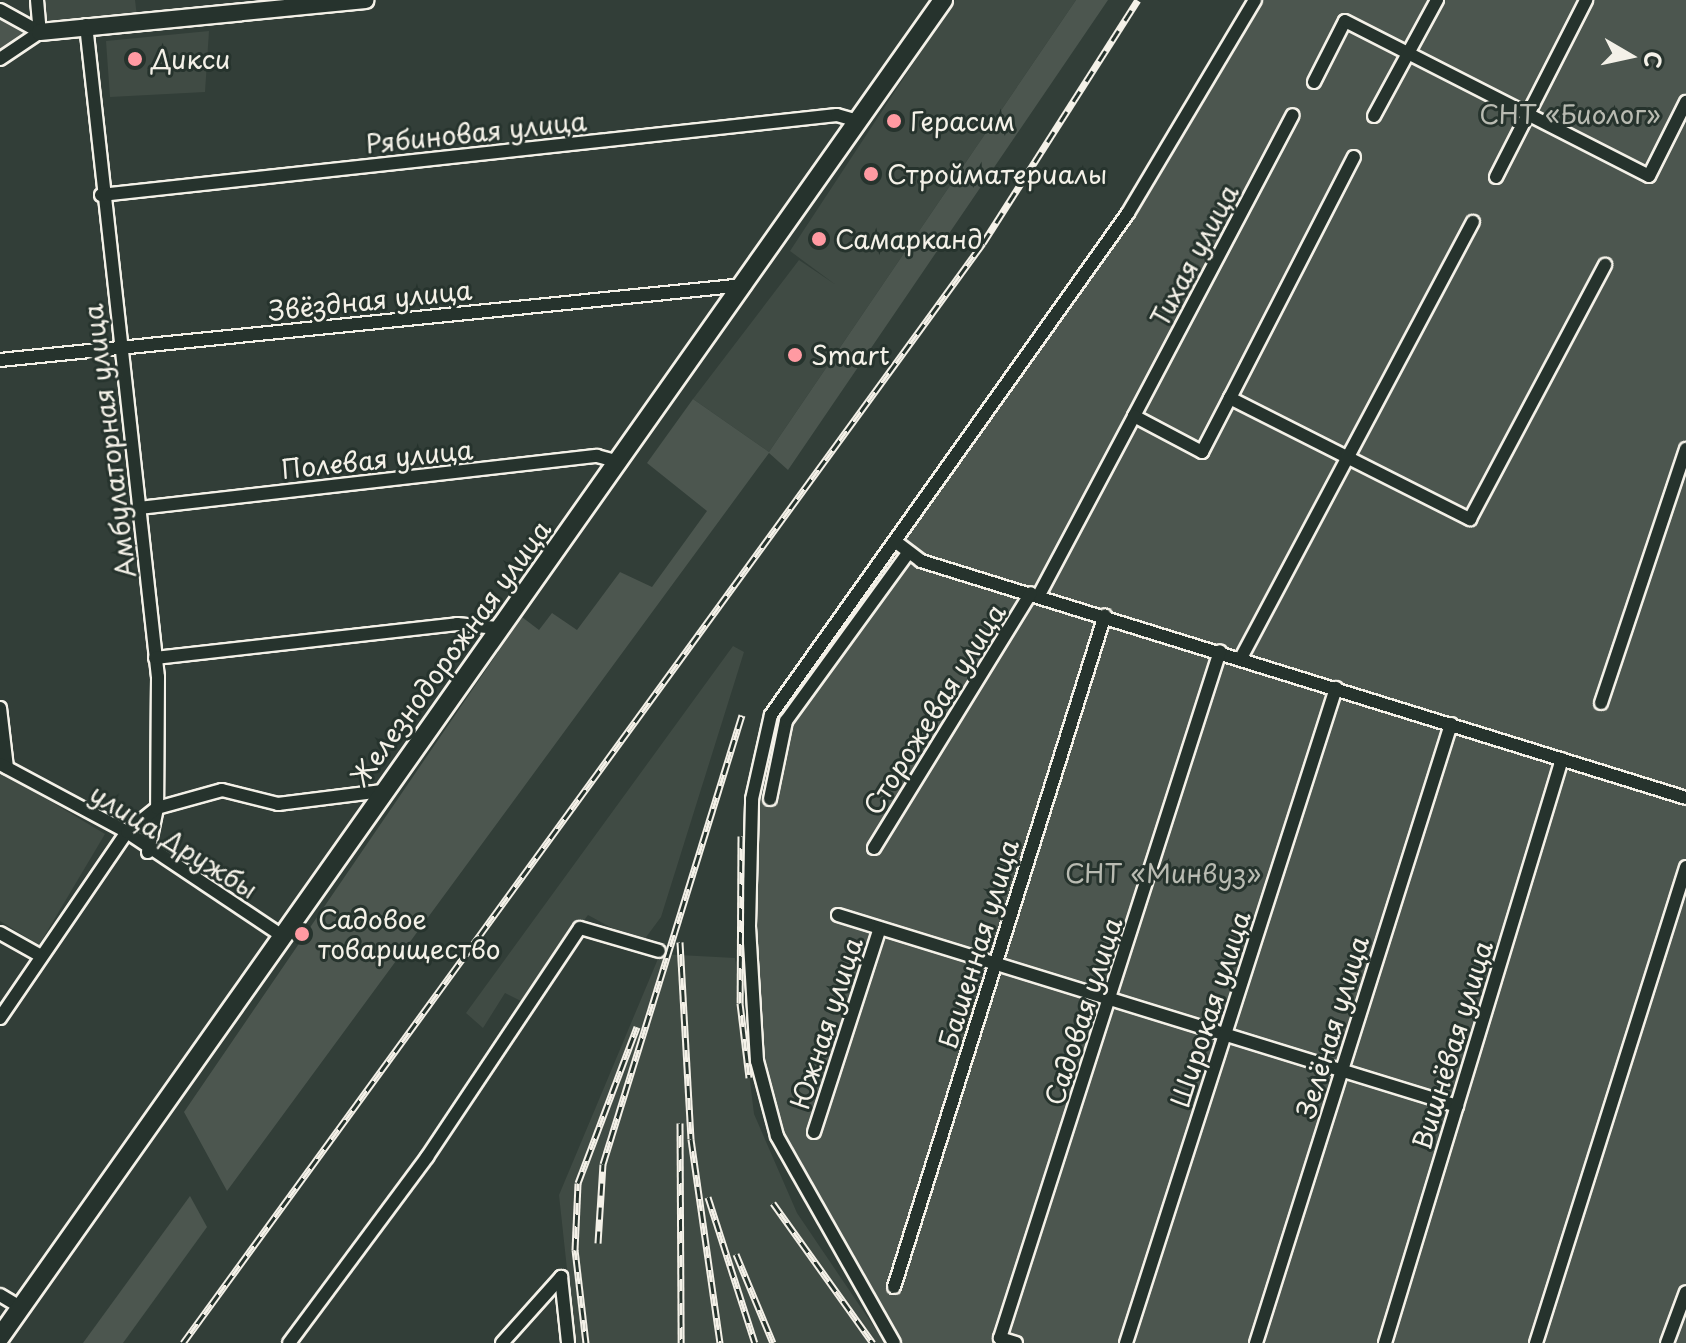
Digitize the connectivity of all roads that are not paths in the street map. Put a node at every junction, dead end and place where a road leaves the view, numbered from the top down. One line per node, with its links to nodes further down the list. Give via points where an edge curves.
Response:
1 (37, 0): 9 (street)
2 (365, 0): 8 (street)
3 (943, 0): 17 (main road, Железнодорожная улица)
4 (1255, 0): 32 (street, via 1128,213)
5 (1437, 0): 10 (street)
6 (1586, 0): 15 (street)
7 (0, 10): 9 (street)
8 (86, 25): 9 (street); 20 (street, Амбулаторная улица)
9 (40, 32): 11 (street)
10 (1409, 54): 12 (street, via 1345,21); 15 (street); 16 (street)
11 (0, 59)
12 (1314, 82)
13 (1686, 102): 15 (street, via 1649,176)
14 (1293, 115): 27 (street, Тихая улица)
15 (1528, 115): 19 (street)
16 (1374, 116)
17 (855, 120): 20 (street, Рябиновая улица, via 837,115); 23 (main road, Железнодорожная улица)
18 (1354, 157): 26 (street)
19 (1496, 177)
20 (101, 195): 24 (street, Амбулаторная улица)
21 (1473, 222): 29 (street)
22 (1605, 265): 29 (street, via 1470,519)
23 (745, 285): 24 (street, Звёздная улица); 30 (main road, Железнодорожная улица)
24 (120, 347): 25 (street, Звёздная улица); 31 (street, Амбулаторная улица)
25 (0, 360)
26 (1230, 398): 27 (street, via 1202,452); 29 (street)
27 (1134, 416): 34 (street, Тихая улица)
28 (1686, 449): 41 (street)
29 (1346, 458): 39 (street)
30 (620, 462): 31 (street, Полевая улица, via 597,456); 36 (main road, Железнодорожная улица)
31 (139, 508): 38 (street, Амбулаторная улица)
32 (896, 542): 33 (street); 75 (street, via 771,715 752,799 749,926 757,1061 777,1136)
33 (908, 553): 34 (street); 48 (street, via 786,721)
34 (1035, 594): 35 (street); 51 (street, Сторожевая улица)
35 (1105, 615): 37 (street); 60 (street, Башенная улица)
36 (497, 628): 38 (street, via 457,624); 46 (main road, Железнодорожная улица)
37 (1220, 651): 39 (street); 61 (street, Садовая улица)
38 (155, 658): 49 (street, Амбулаторная улица)
39 (1241, 658): 40 (street)
40 (1336, 688): 43 (street); 63 (street, Широкая улица)
41 (1601, 703)
42 (0, 708): 45 (street)
43 (1451, 724): 44 (street); 64 (street, Зелёная улица)
44 (1562, 759): 47 (street); 65 (street, Вишнёвая улица)
45 (4, 766): 50 (street, улица Дружбы)
46 (382, 791): 49 (street, via 278,804 222,790); 57 (main road, Железнодорожная улица)
47 (1686, 798)
48 (770, 799)
49 (157, 808): 50 (street); 52 (street, Амбулаторная улица)
50 (127, 832): 52 (street, улица Дружбы); 59 (street)
51 (874, 848)
52 (148, 852): 57 (street, улица Дружбы)
53 (1686, 867): 80 (street)
54 (838, 915): 55 (street)
55 (880, 928): 60 (street); 66 (street, Южная улица)
56 (0, 933): 59 (street)
57 (281, 935): 70 (main road, Железнодорожная улица)
58 (659, 951): 72 (street, via 580,928 427,1157)
59 (41, 956): 62 (street)
60 (995, 964): 61 (street); 67 (street, Башенная улица)
61 (1111, 999): 63 (street); 76 (street, Садовая улица, via 1000,1338)
62 (0, 1018)
63 (1225, 1034): 64 (street); 77 (street, Широкая улица)
64 (1342, 1070): 65 (street); 78 (street, Зелёная улица)
65 (1457, 1106): 79 (street, Вишнёвая улица)
66 (814, 1132)
67 (894, 1287)
68 (1686, 1292): 81 (street)
69 (0, 1295): 70 (street)
70 (20, 1307): 71 (main road, Железнодорожная улица)
71 (0, 1337)
72 (289, 1343)
73 (502, 1343): 74 (street, via 561,1277)
74 (568, 1343)
75 (894, 1343)
76 (1016, 1343)
77 (1126, 1343)
78 (1256, 1343)
79 (1385, 1343)
80 (1536, 1343)
81 (1667, 1343)

